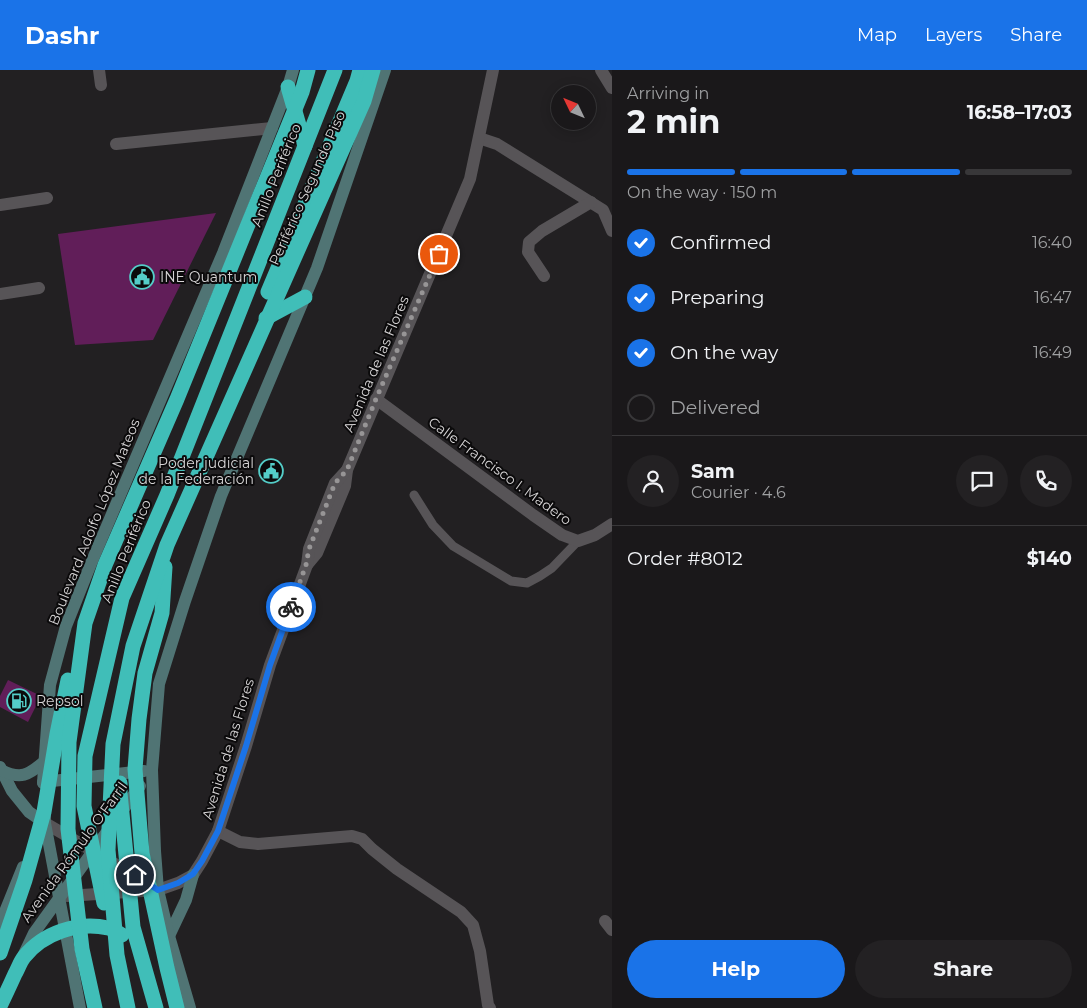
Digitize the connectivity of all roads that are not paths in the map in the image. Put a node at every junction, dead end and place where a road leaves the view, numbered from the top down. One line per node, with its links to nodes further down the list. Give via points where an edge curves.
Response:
1 (99, 70): 10 (street)
2 (293, 70): 11 (main road, Boulevard Adolfo López Mateos)
3 (308, 70): 31 (highway, via 302,92 181,390 105,564)
4 (335, 70): 16 (highway, Anillo Periférico)
5 (360, 70): 25 (highway)
6 (373, 70): 30 (highway, Periférico Segundo Piso, via 364,101)
7 (385, 70): 24 (main road)
8 (493, 70): 14 (street, Avenida de las Flores)
9 (601, 70): 12 (street)
10 (101, 84)
11 (288, 87): 13 (main road, Boulevard Adolfo López Mateos); 16 (highway)
12 (612, 88)
13 (272, 128): 15 (street); 32 (main road, Boulevard Adolfo López Mateos, via 66,626 50,685)
14 (479, 138): 18 (street, via 497,144); 26 (street, Avenida de las Flores, via 470,179)
15 (116, 144)
16 (305, 146): 49 (highway, Anillo Periférico, via 167,495 122,598 85,756 84,806 111,936)
17 (47, 198): 19 (street)
18 (591, 202): 20 (street, via 603,210); 21 (street, via 529,242 528,252)
19 (0, 205)
20 (612, 231)
21 (544, 276)
22 (39, 288): 23 (street)
23 (0, 294)
24 (305, 297): 25 (highway); 34 (main road, via 221,496 182,610 159,684)
25 (254, 324): 50 (highway, via 181,498 141,606 125,684 120,792 133,927)
26 (376, 399): 29 (street, Calle Francisco I. Madero, via 533,515 562,535); 37 (street, Avenida de las Flores, via 347,470 335,483 309,549)
27 (414, 495): 29 (lane, via 433,525 453,546 510,581 527,583 540,576)
28 (612, 524): 29 (street, Calle Francisco I. Madero)
29 (578, 541)
30 (166, 545): 48 (highway, Periférico Segundo Piso, via 133,646 113,744 108,850 117,955); 52 (highway, via 162,613 145,673 135,768 142,853)
31 (85, 623): 44 (highway, via 69,676 44,812); 47 (highway, via 69,742 68,829 82,949)
32 (44, 762): 33 (main road, via 33,772 22,776 11,775); 35 (main road, Boulevard Adolfo López Mateos)
33 (1, 769): 36 (main road, via 12,791 29,812)
34 (152, 770): 35 (main road); 38 (main road, Avenida Rómulo O'Farril); 40 (main road)
35 (43, 782): 36 (main road, Boulevard Adolfo López Mateos)
36 (45, 823): 38 (street); 41 (main road, Boulevard Adolfo López Mateos); 42 (main road, Avenida Rómulo O'Farril, via 22,868)
37 (218, 831): 39 (street, Avenida de las Flores); 54 (street, via 240,842 258,844 352,836 362,839 397,869 461,912 473,925)
38 (93, 851): 40 (street); 41 (main road, Avenida Rómulo O'Farril)
39 (193, 874): 40 (street, via 178,883); 43 (main road, via 186,900)
40 (153, 888): 41 (street); 43 (main road)
41 (59, 897): 45 (main road, Avenida Rómulo O'Farril, via 34,933); 46 (main road, Boulevard Adolfo López Mateos)
42 (0, 924)
43 (169, 936): 53 (main road)
44 (0, 953)
45 (0, 1007): 51 (highway, via 23,958 34,946 64,929 96,926 110,928 139,948 154,976)
46 (80, 1008)
47 (95, 1008)
48 (128, 1008)
49 (132, 1008)
50 (156, 1008)
51 (162, 1008)
52 (177, 1008)
53 (190, 1008)
54 (490, 1008)

